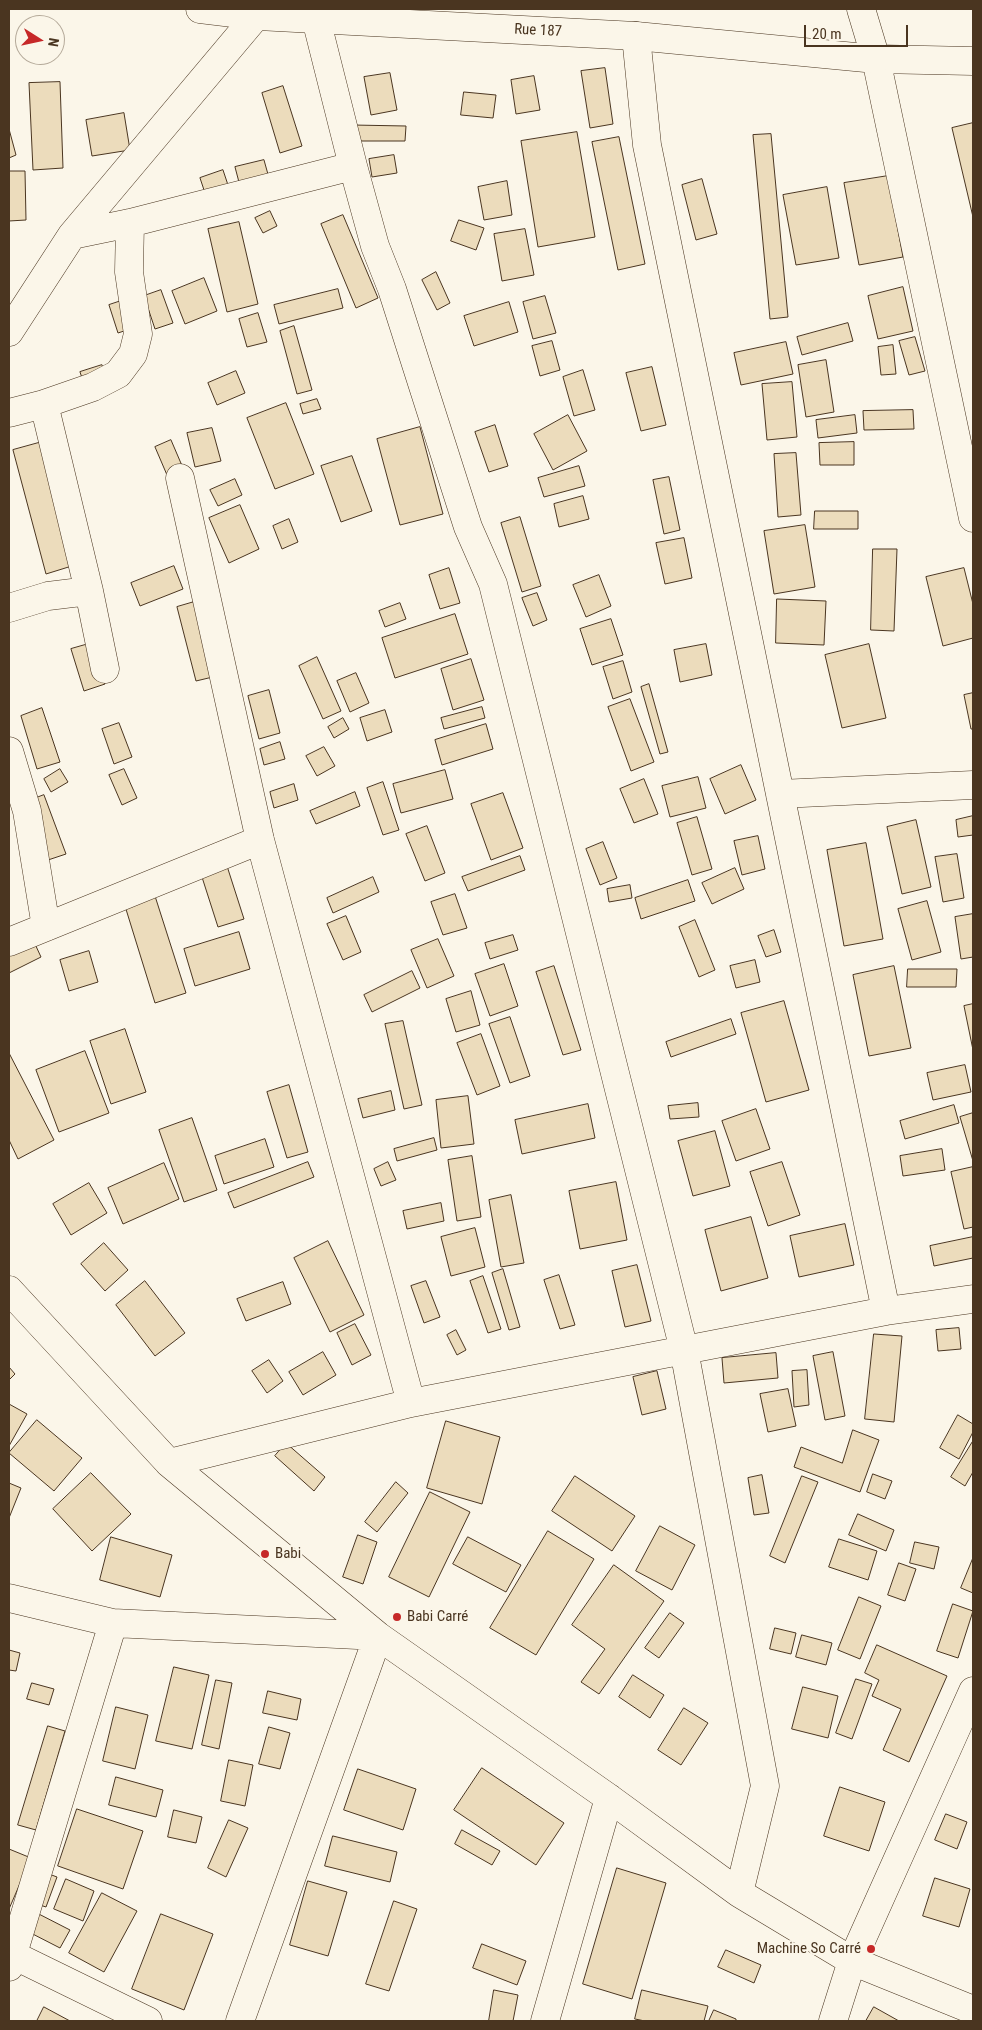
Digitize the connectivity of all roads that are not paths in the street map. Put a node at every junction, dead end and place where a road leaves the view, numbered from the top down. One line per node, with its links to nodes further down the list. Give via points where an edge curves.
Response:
1 (200, 9): 3 (street, Rue 187)
2 (860, 9): 6 (street)
3 (260, 12): 4 (street, Rue 187); 10 (street)
4 (316, 19): 5 (street, Rue 187); 8 (street)
5 (636, 36): 6 (street, Rue 187); 21 (street, via 647,145)
6 (876, 59): 7 (street, Rue 187); 15 (street)
7 (973, 61)
8 (353, 166): 9 (street); 28 (street, via 374,246 392,289 468,527 493,584)
9 (130, 223): 10 (street); 12 (street, via 129,272 138,334 133,354 118,374 93,387)
10 (72, 235): 11 (street)
11 (9, 332)
12 (44, 404): 13 (street); 16 (street)
13 (9, 412)
14 (180, 478): 22 (street)
15 (973, 518)
16 (89, 591): 17 (street, via 48,596); 18 (street)
17 (9, 608)
18 (105, 669)
19 (9, 751): 23 (street, via 26,811)
20 (973, 784): 21 (street)
21 (780, 794): 27 (street)
22 (260, 840): 23 (street); 29 (street)
23 (46, 927): 24 (street)
24 (9, 942)
25 (9, 1290): 30 (street)
26 (973, 1298): 27 (street)
27 (886, 1311): 28 (street)
28 (684, 1350): 29 (street); 36 (street, via 765,1786)
29 (411, 1403): 30 (street)
30 (169, 1462): 33 (street)
31 (9, 1598): 32 (street)
32 (113, 1623): 33 (street); 37 (street)
33 (378, 1636): 35 (street); 41 (street)
34 (973, 1691): 38 (street)
35 (609, 1798): 36 (street); 42 (street)
36 (739, 1893): 38 (street)
37 (10, 1958): 40 (street)
38 (852, 1961): 39 (street); 43 (street)
39 (973, 2010)
40 (148, 2021)
41 (240, 2021)
42 (545, 2021)
43 (833, 2021)

